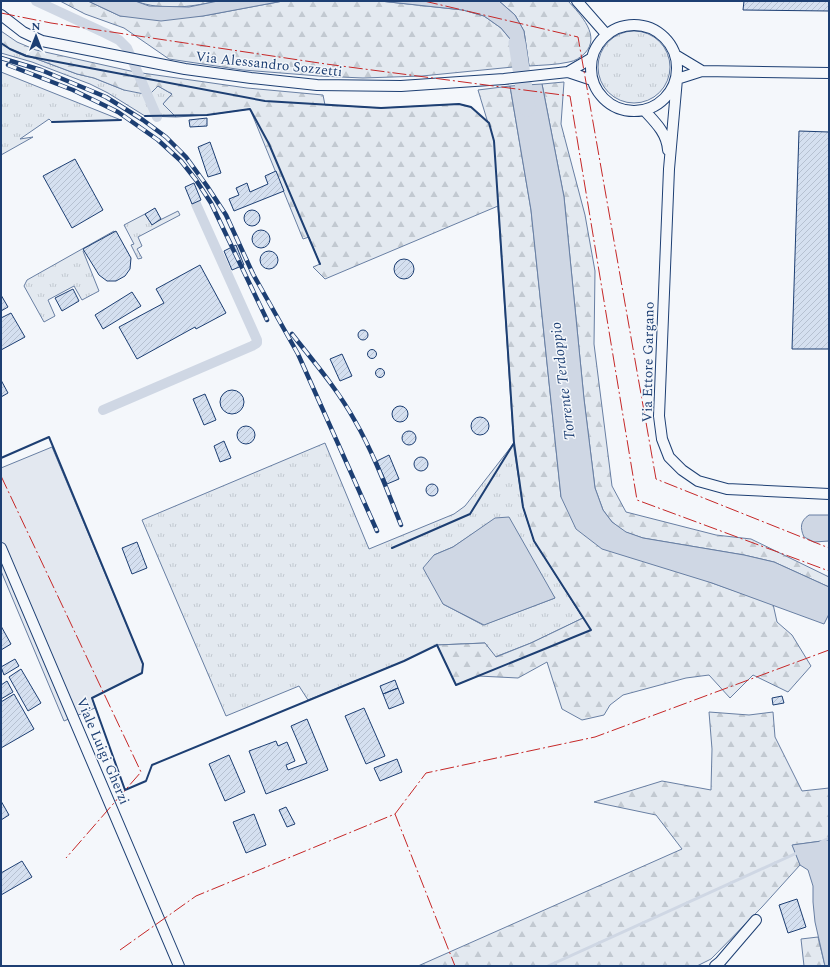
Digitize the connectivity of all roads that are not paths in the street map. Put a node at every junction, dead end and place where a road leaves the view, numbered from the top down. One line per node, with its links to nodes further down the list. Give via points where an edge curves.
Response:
1 (577, 1): 3 (street)
2 (1, 15): 7 (street, Via Alessandro Sozzetti, via 23,32 42,41 186,69 317,85 401,86)
3 (606, 34): 4 (street, via 626,25 650,27 662,34); 5 (street, via 597,45)
4 (677, 56): 6 (street); 10 (street)
5 (592, 58): 7 (street, Via Alessandro Sozzetti); 9 (street)
6 (702, 71): 8 (street); 10 (street)
7 (568, 72): 9 (street, Via Alessandro Sozzetti)
8 (829, 74)
9 (592, 80): 11 (street, via 602,98 614,107 629,111)
10 (677, 80): 11 (street, via 665,100); 12 (street, Via Ettore Gargano)
11 (644, 110): 12 (street, Via Ettore Gargano, via 660,127 668,142)
12 (669, 169): 13 (street, Via Ettore Gargano, via 658,416 662,439 669,457 698,482 727,489)
13 (829, 494)
14 (1, 548): 16 (street, Viale Luigi Gherzi)
15 (756, 920): 17 (street)
16 (179, 966)
17 (715, 966)

